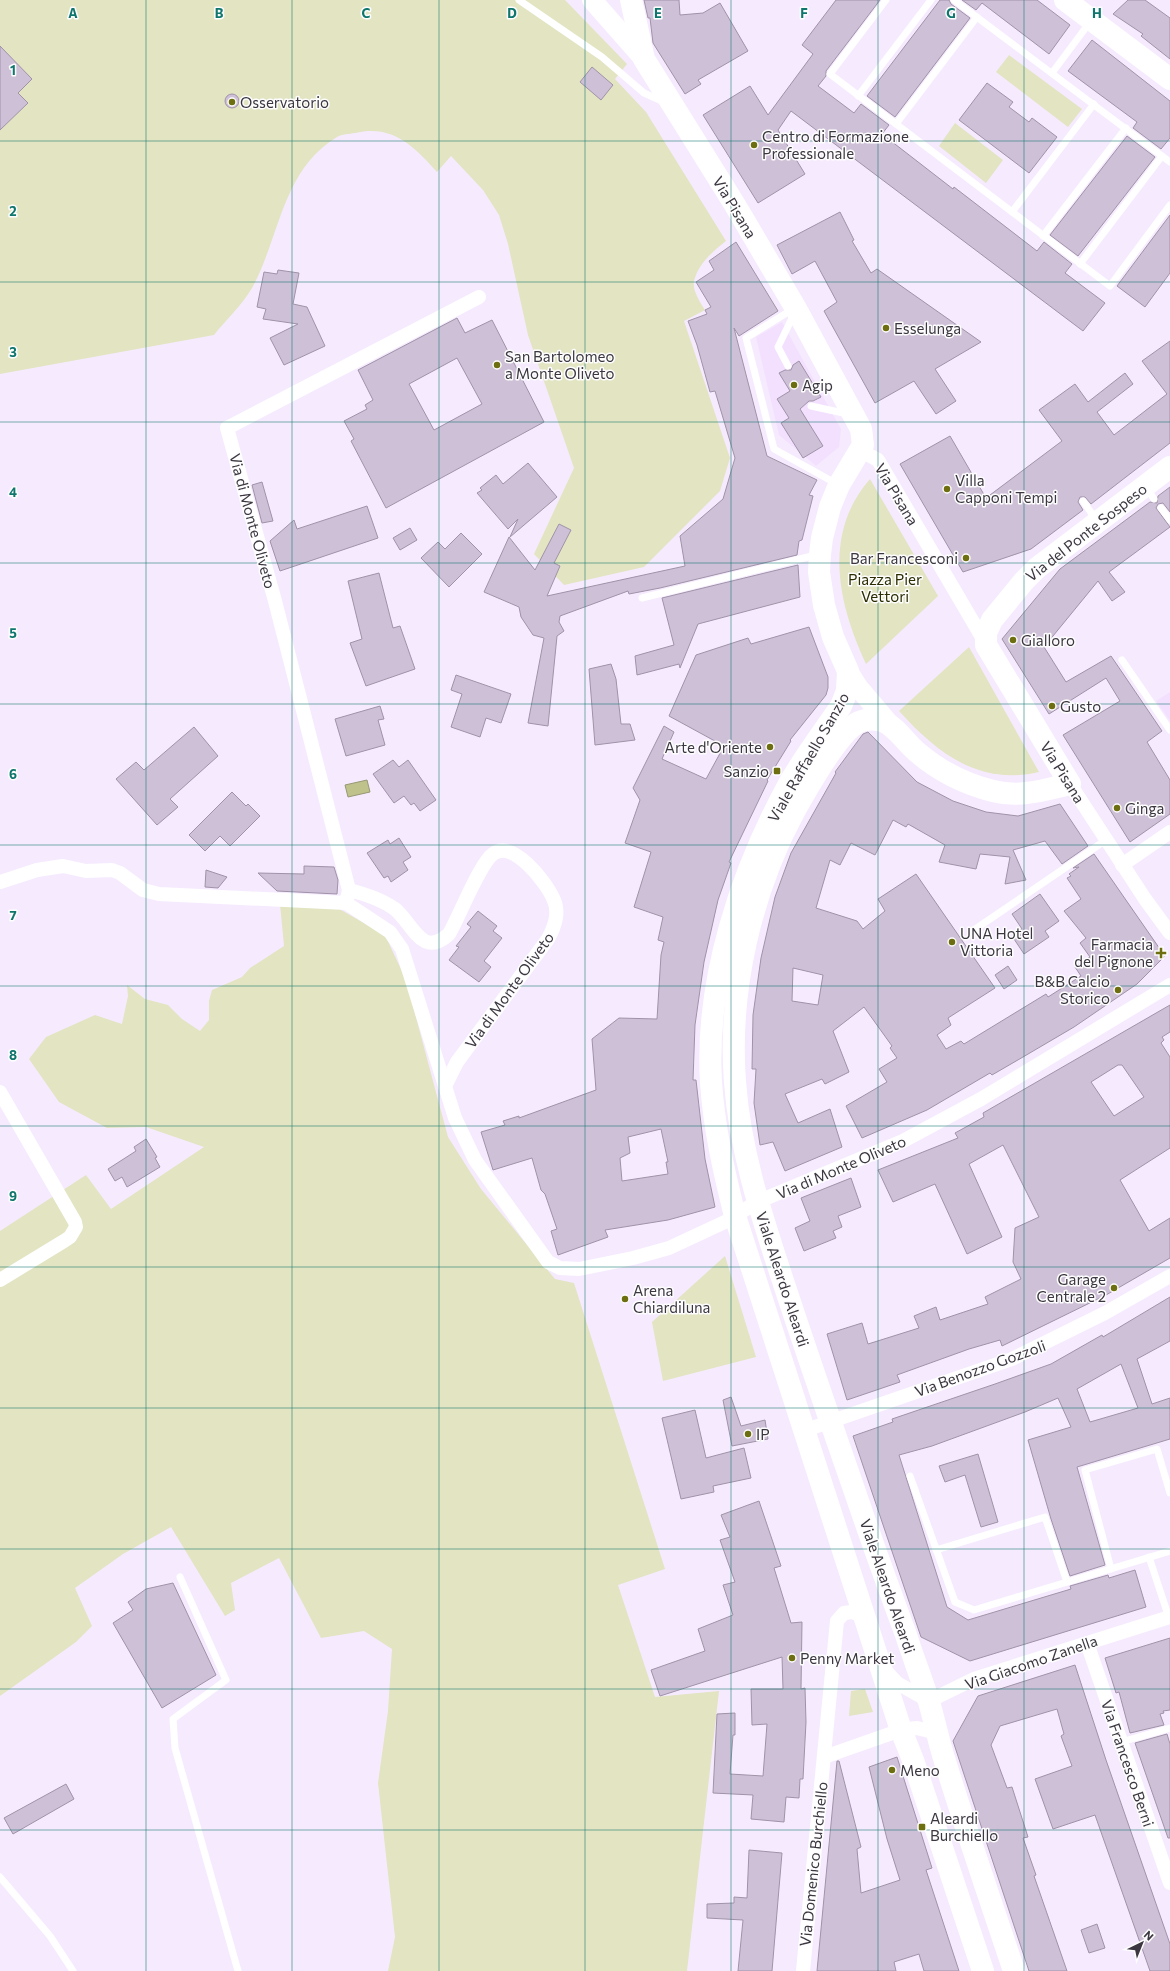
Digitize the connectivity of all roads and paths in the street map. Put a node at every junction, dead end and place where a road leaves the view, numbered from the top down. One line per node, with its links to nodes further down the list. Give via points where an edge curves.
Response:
1 (519, 0): 14 (lane, via 602,57 645,94)
2 (592, 0): 10 (street, Via Pisana)
3 (631, 0): 10 (main road)
4 (886, 0): 13 (lane, via 830,74)
5 (931, 0): 13 (lane)
6 (954, 0): 8 (lane)
7 (1066, 0): 9 (main road)
8 (977, 17): 11 (lane); 16 (lane)
9 (1092, 20): 11 (lane); 12 (main road)
10 (644, 59): 14 (main road, Via Pisana)
11 (1052, 73): 15 (lane)
12 (1170, 79)
13 (858, 96): 16 (lane)
14 (672, 104): 25 (main road, Via Pisana)
15 (1094, 104): 17 (lane); 21 (lane)
16 (896, 124): 21 (lane)
17 (1126, 128): 18 (lane); 22 (lane)
18 (1162, 156): 19 (lane); 23 (lane)
19 (1170, 162)
20 (1170, 204): 23 (lane, via 1110,286)
21 (1012, 212): 22 (lane)
22 (1043, 236): 23 (lane)
23 (1080, 264)
24 (479, 297): 48 (street, Via di Monte Oliveto, via 227,428 275,601)
25 (796, 309): 26 (lane, via 778,347); 28 (main road, Via Pisana); 31 (lane, via 746,338 774,449)
26 (788, 366)
27 (811, 406): 28 (lane)
28 (854, 416): 29 (main road, Via Pisana, via 863,438)
29 (861, 451): 31 (main road); 38 (street, Via Pisana, via 878,460)
30 (1170, 466): 35 (main road, Via del Ponte Sospeso, via 1149,492)
31 (839, 485): 36 (main road, via 825,524)
32 (1083, 502): 35 (lane)
33 (1161, 508): 34 (lane)
34 (1170, 520)
35 (1097, 521): 38 (main road, Via del Ponte Sospeso, via 1024,581 992,620 986,633)
36 (820, 554): 37 (lane); 40 (main road, via 824,605 833,637)
37 (642, 598)
38 (986, 645): 43 (main road, Via Pisana)
39 (1122, 660): 42 (lane)
40 (848, 671): 41 (street, via 860,690); 55 (main road, Viale Raffaello Sanzio, via 845,699 792,780 762,838 735,909 721,966 712,1030 711,1082 717,1137)
41 (891, 726): 43 (main road, via 929,762 951,776 992,791 1020,795); 54 (main road, Viale Raffaello Sanzio, via 878,720 864,720 852,727 834,748 801,799 782,835 755,907 742,966 733,1043 739,1124)
42 (1170, 730)
43 (1070, 784): 45 (street, Via Pisana)
44 (1170, 832): 46 (street)
45 (1106, 840): 46 (street, Via Pisana); 49 (lane)
46 (1122, 865): 50 (street, Via Pisana)
47 (0, 882): 48 (street, Via di Monte Oliveto, via 37,870 63,866 86,871 112,870 143,890 159,894)
48 (347, 896): 52 (street, Via di Monte Oliveto, via 390,932 402,949); 52 (street, Via di Monte Oliveto, via 371,896 395,910 414,933 431,943 439,942 450,934 486,860 497,852 509,852 522,858 554,898 557,915 548,939 457,1062)
49 (971, 932)
50 (1170, 933)
51 (1170, 985): 54 (street, Via di Monte Oliveto, via 982,1099 903,1141)
52 (445, 1086): 55 (street, Via di Monte Oliveto, via 455,1118 475,1160 548,1262 560,1268 579,1269 669,1248)
53 (0, 1092): 57 (street, via 75,1222 76,1231)
54 (757, 1202): 55 (street, Via di Monte Oliveto); 58 (main road, Viale Aleardo Aleardi)
55 (735, 1216): 59 (main road, Viale Aleardo Aleardi)
56 (1170, 1276): 58 (street, Via Benozzo Gozzoli, via 1105,1313 1012,1359)
57 (0, 1280)
58 (830, 1421): 59 (street, Via Benozzo Gozzoli); 72 (main road, Viale Aleardo Aleardi)
59 (803, 1431): 68 (main road, Viale Aleardo Aleardi)
60 (910, 1476): 62 (lane)
61 (1170, 1493): 65 (lane, via 1157,1449 1085,1470)
62 (936, 1550): 67 (lane, via 955,1602 974,1610); 67 (lane, via 1045,1517)
63 (1170, 1551): 64 (lane)
64 (1149, 1557): 65 (lane); 69 (lane)
65 (1111, 1569): 67 (lane)
66 (180, 1577): 81 (lane, via 226,1680 172,1719 175,1748)
67 (1067, 1582)
68 (865, 1617): 71 (main road, Viale Aleardo Aleardi); 77 (street, Via Domenico Burchiello, via 848,1612 841,1614 837,1621)
69 (1169, 1617): 70 (street, Via Giacomo Zanella)
70 (1087, 1643): 72 (street, Via Giacomo Zanella, via 974,1679); 76 (street, Via Francesco Berni)
71 (880, 1665): 72 (street, via 897,1683); 74 (main road, Viale Aleardo Aleardi)
72 (929, 1701): 75 (main road, Viale Aleardo Aleardi)
73 (1170, 1728): 76 (lane)
74 (901, 1730): 75 (street, via 916,1728); 77 (street); 83 (main road, Viale Aleardo Aleardi)
75 (937, 1733): 84 (main road, Viale Aleardo Aleardi)
76 (1121, 1742): 79 (street, Via Francesco Berni)
77 (824, 1757): 82 (street, Via Domenico Burchiello)
78 (0, 1877): 80 (lane, via 50,1936)
79 (1170, 1884)
80 (73, 1971)
81 (238, 1971)
82 (803, 1971)
83 (984, 1971)
84 (1014, 1971)

